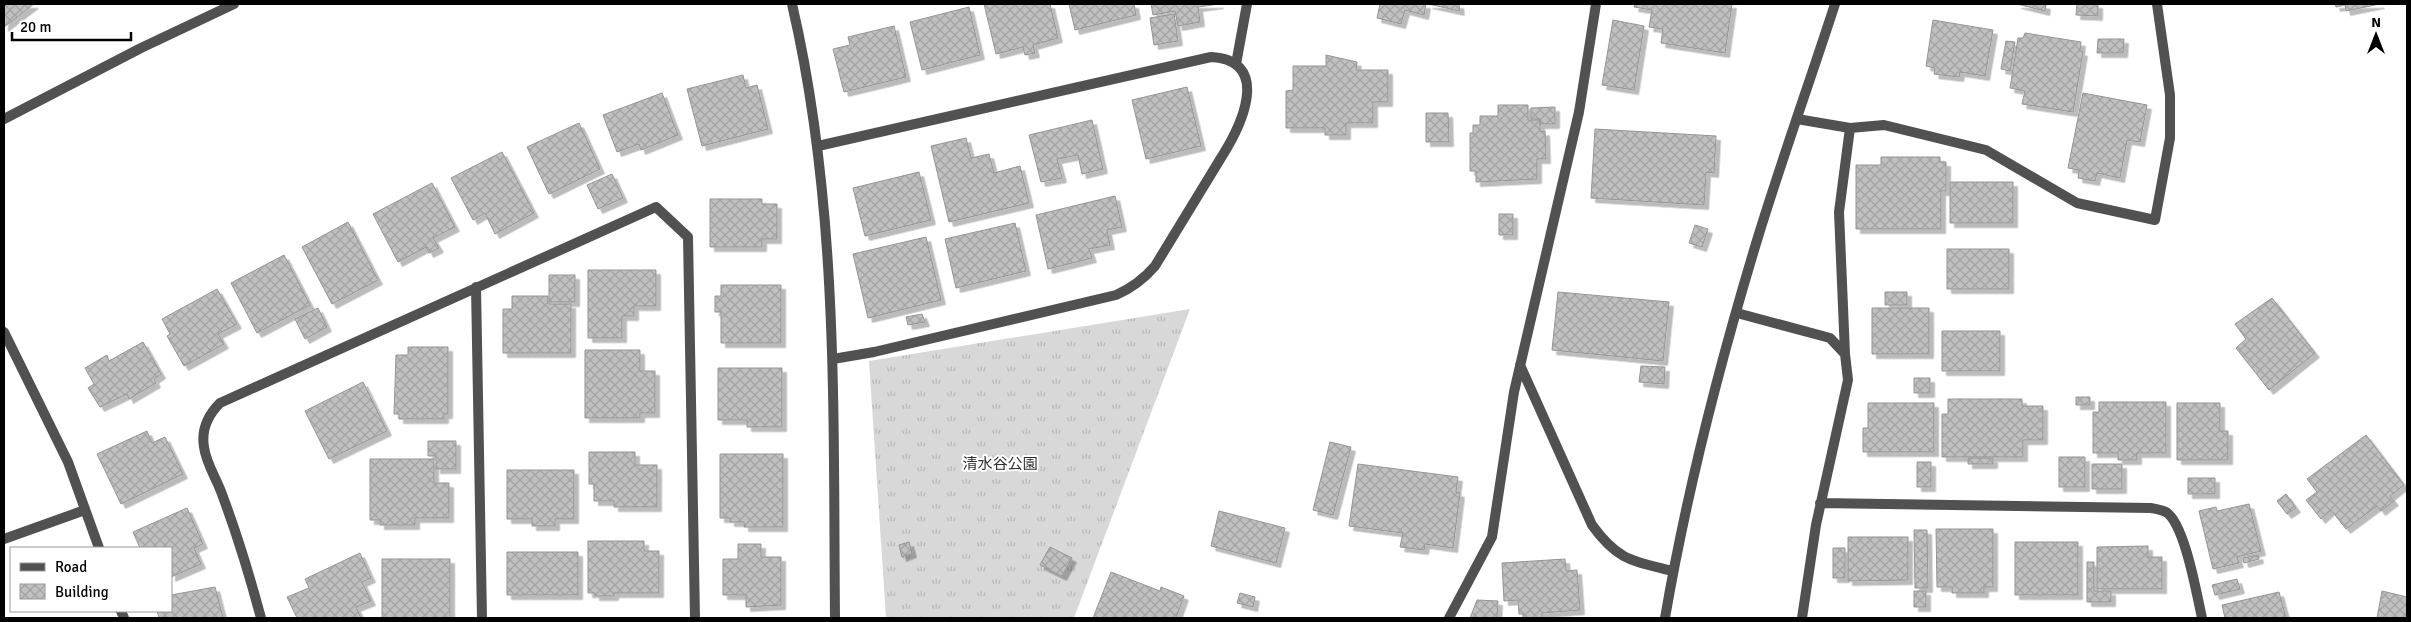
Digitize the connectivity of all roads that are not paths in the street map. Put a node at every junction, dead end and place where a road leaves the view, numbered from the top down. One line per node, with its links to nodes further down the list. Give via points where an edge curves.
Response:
1 (234, 4): 8 (street)
2 (792, 4): 11 (street)
3 (1247, 4): 7 (street)
4 (1596, 4): 17 (street, via 1579,112)
5 (1835, 4): 9 (street)
6 (2157, 4): 10 (street, via 2170,95 2170,138 2155,220 2077,203 1986,150 1884,125)
7 (1236, 64): 11 (street, via 1224,58 1211,57); 16 (street, via 1244,73 1248,86 1237,130 1155,266 1131,289)
8 (4, 119)
9 (1797, 119): 10 (street); 13 (street, via 1758,237)
10 (1850, 128): 15 (street, via 1839,212)
11 (818, 146): 16 (street, via 828,249)
12 (476, 287): 23 (street, via 220,403 208,415 204,448 224,497); 24 (street); 25 (street, via 656,207 688,238)
13 (1737, 314): 15 (street, via 1830,338); 22 (street, via 1701,445)
14 (4, 332): 19 (street, via 68,462)
15 (1845, 354): 18 (street, via 1848,380)
16 (833, 359): 26 (street)
17 (1520, 365): 22 (street, via 1592,525 1614,552 1626,559); 27 (street, via 1492,537)
18 (1820, 503): 29 (street); 30 (street, via 2151,508 2167,512 2184,542)
19 (85, 510): 20 (street); 21 (street)
20 (4, 540)
21 (99, 547)
22 (1673, 571): 28 (street)
23 (261, 618)
24 (482, 618)
25 (695, 618)
26 (835, 618)
27 (1449, 618)
28 (1665, 618)
29 (1802, 618)
30 (2202, 618)

